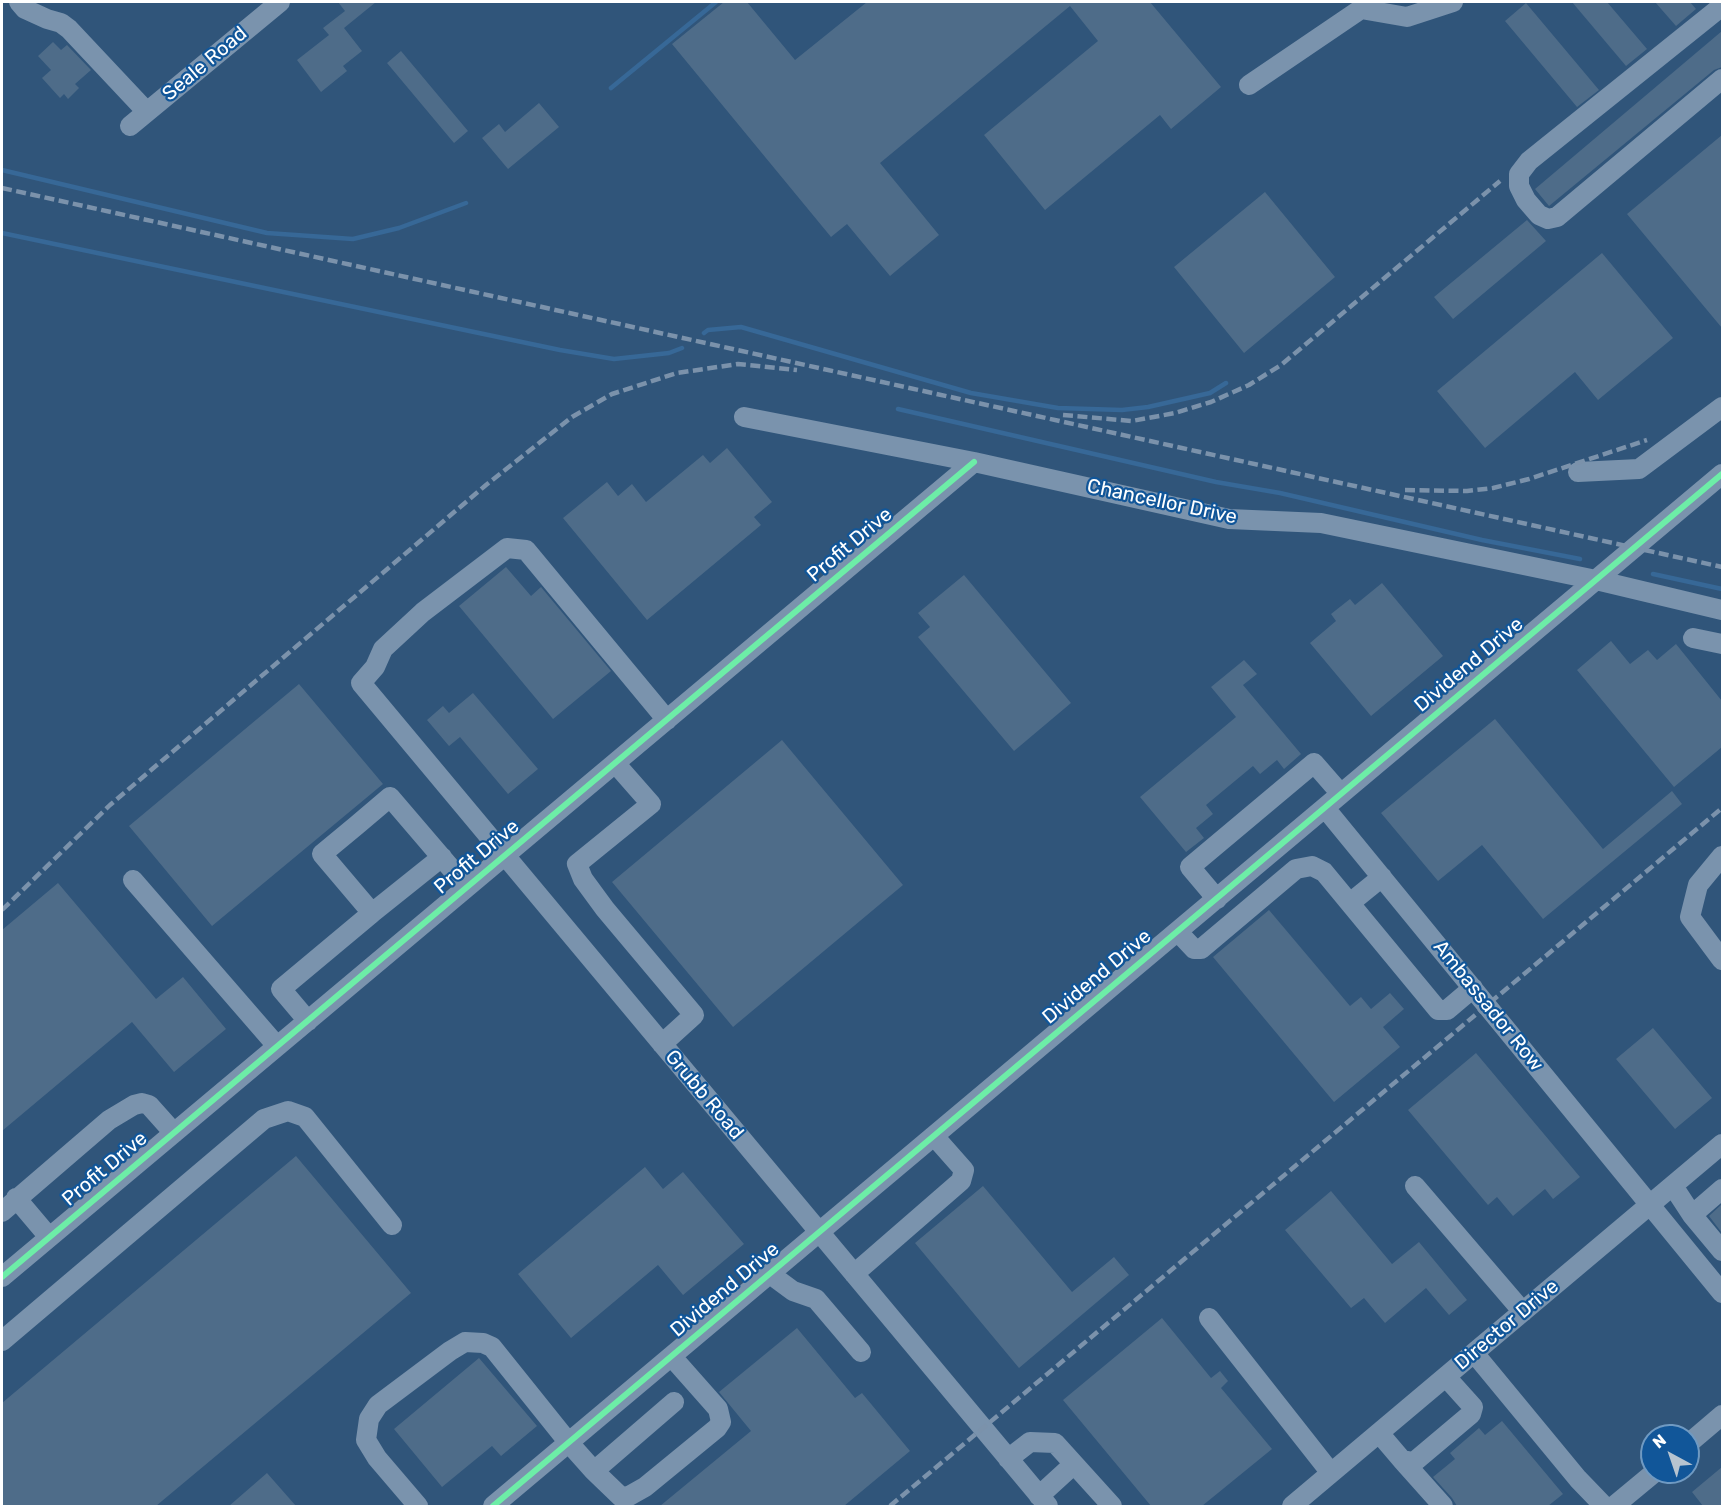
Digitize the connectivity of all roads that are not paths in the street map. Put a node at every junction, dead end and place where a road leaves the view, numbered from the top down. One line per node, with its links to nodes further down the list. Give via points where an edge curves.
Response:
1 (19, 2): 7 (street, via 25,9 69,29)
2 (280, 2): 7 (street, Seale Road)
3 (1453, 2): 6 (street, via 1407,17 1361,9)
4 (1722, 6): 5 (street, via 1529,161 1519,174 1519,186 1526,200 1539,215 1557,217)
5 (1722, 79)
6 (1249, 85)
7 (147, 112): 8 (street, Seale Road)
8 (130, 126)
9 (1722, 407): 12 (street, via 1639,469)
10 (744, 417): 11 (street, Chancellor Drive)
11 (975, 462): 14 (street, Chancellor Drive, via 1229,519 1321,522); 18 (street, Profit Drive)
12 (1578, 472)
13 (1722, 474): 14 (street, Dividend Drive)
14 (1596, 580): 15 (street, Chancellor Drive); 20 (street, Dividend Drive)
15 (1722, 610)
16 (1693, 638): 17 (street)
17 (1722, 644)
18 (667, 720): 19 (street, Profit Drive); 23 (street, Grubb Road, via 526,550 507,548 423,612 383,649 375,667 361,683)
19 (615, 763): 23 (street, Profit Drive); 37 (street, via 651,804 577,864 605,909 694,1015)
20 (1341, 794): 21 (street, Dividend Drive); 30 (street, via 1314,763 1198,860 1190,867)
21 (1325, 808): 22 (street, Dividend Drive); 27 (street, Ambassador Row)
22 (1277, 848): 26 (street); 30 (street, Dividend Drive)
23 (505, 856): 29 (street, Profit Drive); 37 (street, Grubb Road)
24 (1722, 856): 34 (street, via 1698,885 1690,917)
25 (442, 857): 29 (street); 32 (street); 32 (street, via 390,797 322,854)
26 (1296, 868): 31 (street, via 1312,866 1324,872); 33 (street, via 1201,949 1194,949)
27 (1382, 877): 31 (street); 35 (street, Ambassador Row)
28 (133, 880): 38 (street)
29 (467, 887): 36 (street, Profit Drive)
30 (1217, 899): 33 (street, Dividend Drive)
31 (1350, 903): 35 (street, via 1438,1010 1447,1010)
32 (372, 913): 36 (street, via 281,989)
33 (1178, 932): 40 (street, Dividend Drive)
34 (1722, 960)
35 (1473, 988): 46 (street, Ambassador Row)
36 (308, 1021): 38 (street, Profit Drive)
37 (662, 1044): 50 (street, Grubb Road)
38 (277, 1046): 39 (street, Profit Drive)
39 (174, 1133): 45 (street, via 149,1105 134,1105 109,1120); 51 (street, Profit Drive)
40 (934, 1136): 50 (street, Dividend Drive); 54 (street, via 964,1170 961,1181)
41 (1722, 1144): 43 (street, Director Drive)
42 (1415, 1186): 57 (street)
43 (1673, 1186): 46 (street, Director Drive); 48 (street)
44 (1722, 1189): 48 (street)
45 (16, 1198): 47 (street); 51 (street)
46 (1651, 1204): 56 (street, Ambassador Row); 57 (street, Director Drive)
47 (2, 1212)
48 (1692, 1215): 52 (street)
49 (392, 1225): 59 (street, via 305,1117 288,1111 264,1119)
50 (819, 1233): 53 (street, Dividend Drive); 54 (street, Grubb Road)
51 (49, 1237): 55 (street, Profit Drive)
52 (1722, 1251)
53 (770, 1274): 60 (street, via 793,1291 816,1299); 62 (street, Dividend Drive)
54 (854, 1274): 69 (street, Grubb Road)
55 (2, 1277)
56 (1722, 1293)
57 (1523, 1312): 61 (street, Director Drive)
58 (1209, 1318): 73 (street)
59 (2, 1341)
60 (861, 1352)
61 (1474, 1353): 63 (street, Director Drive); 81 (street)
62 (672, 1357): 68 (street, Dividend Drive); 72 (street, via 718,1409 721,1422 645,1487 629,1496 621,1497)
63 (1446, 1377): 66 (street, Director Drive); 70 (street, via 1473,1407 1472,1414 1414,1462)
64 (674, 1402): 72 (street)
65 (1722, 1415): 67 (street)
66 (1379, 1433): 70 (street); 73 (street, Director Drive)
67 (1700, 1434)
68 (569, 1443): 72 (street); 76 (street, via 492,1347 465,1342 378,1405 369,1419 366,1440); 77 (street, Dividend Drive)
69 (1008, 1459): 71 (street, via 1030,1442 1055,1443); 75 (street, Grubb Road)
70 (1402, 1460): 80 (street)
71 (1074, 1464): 75 (street); 78 (street)
72 (594, 1471)
73 (1332, 1473): 79 (street, Director Drive)
74 (1641, 1484): 82 (street)
75 (1043, 1501)
76 (418, 1506)
77 (493, 1506)
78 (1112, 1506)
79 (1292, 1506)
80 (1443, 1506)
81 (1604, 1506)
82 (1614, 1506)

